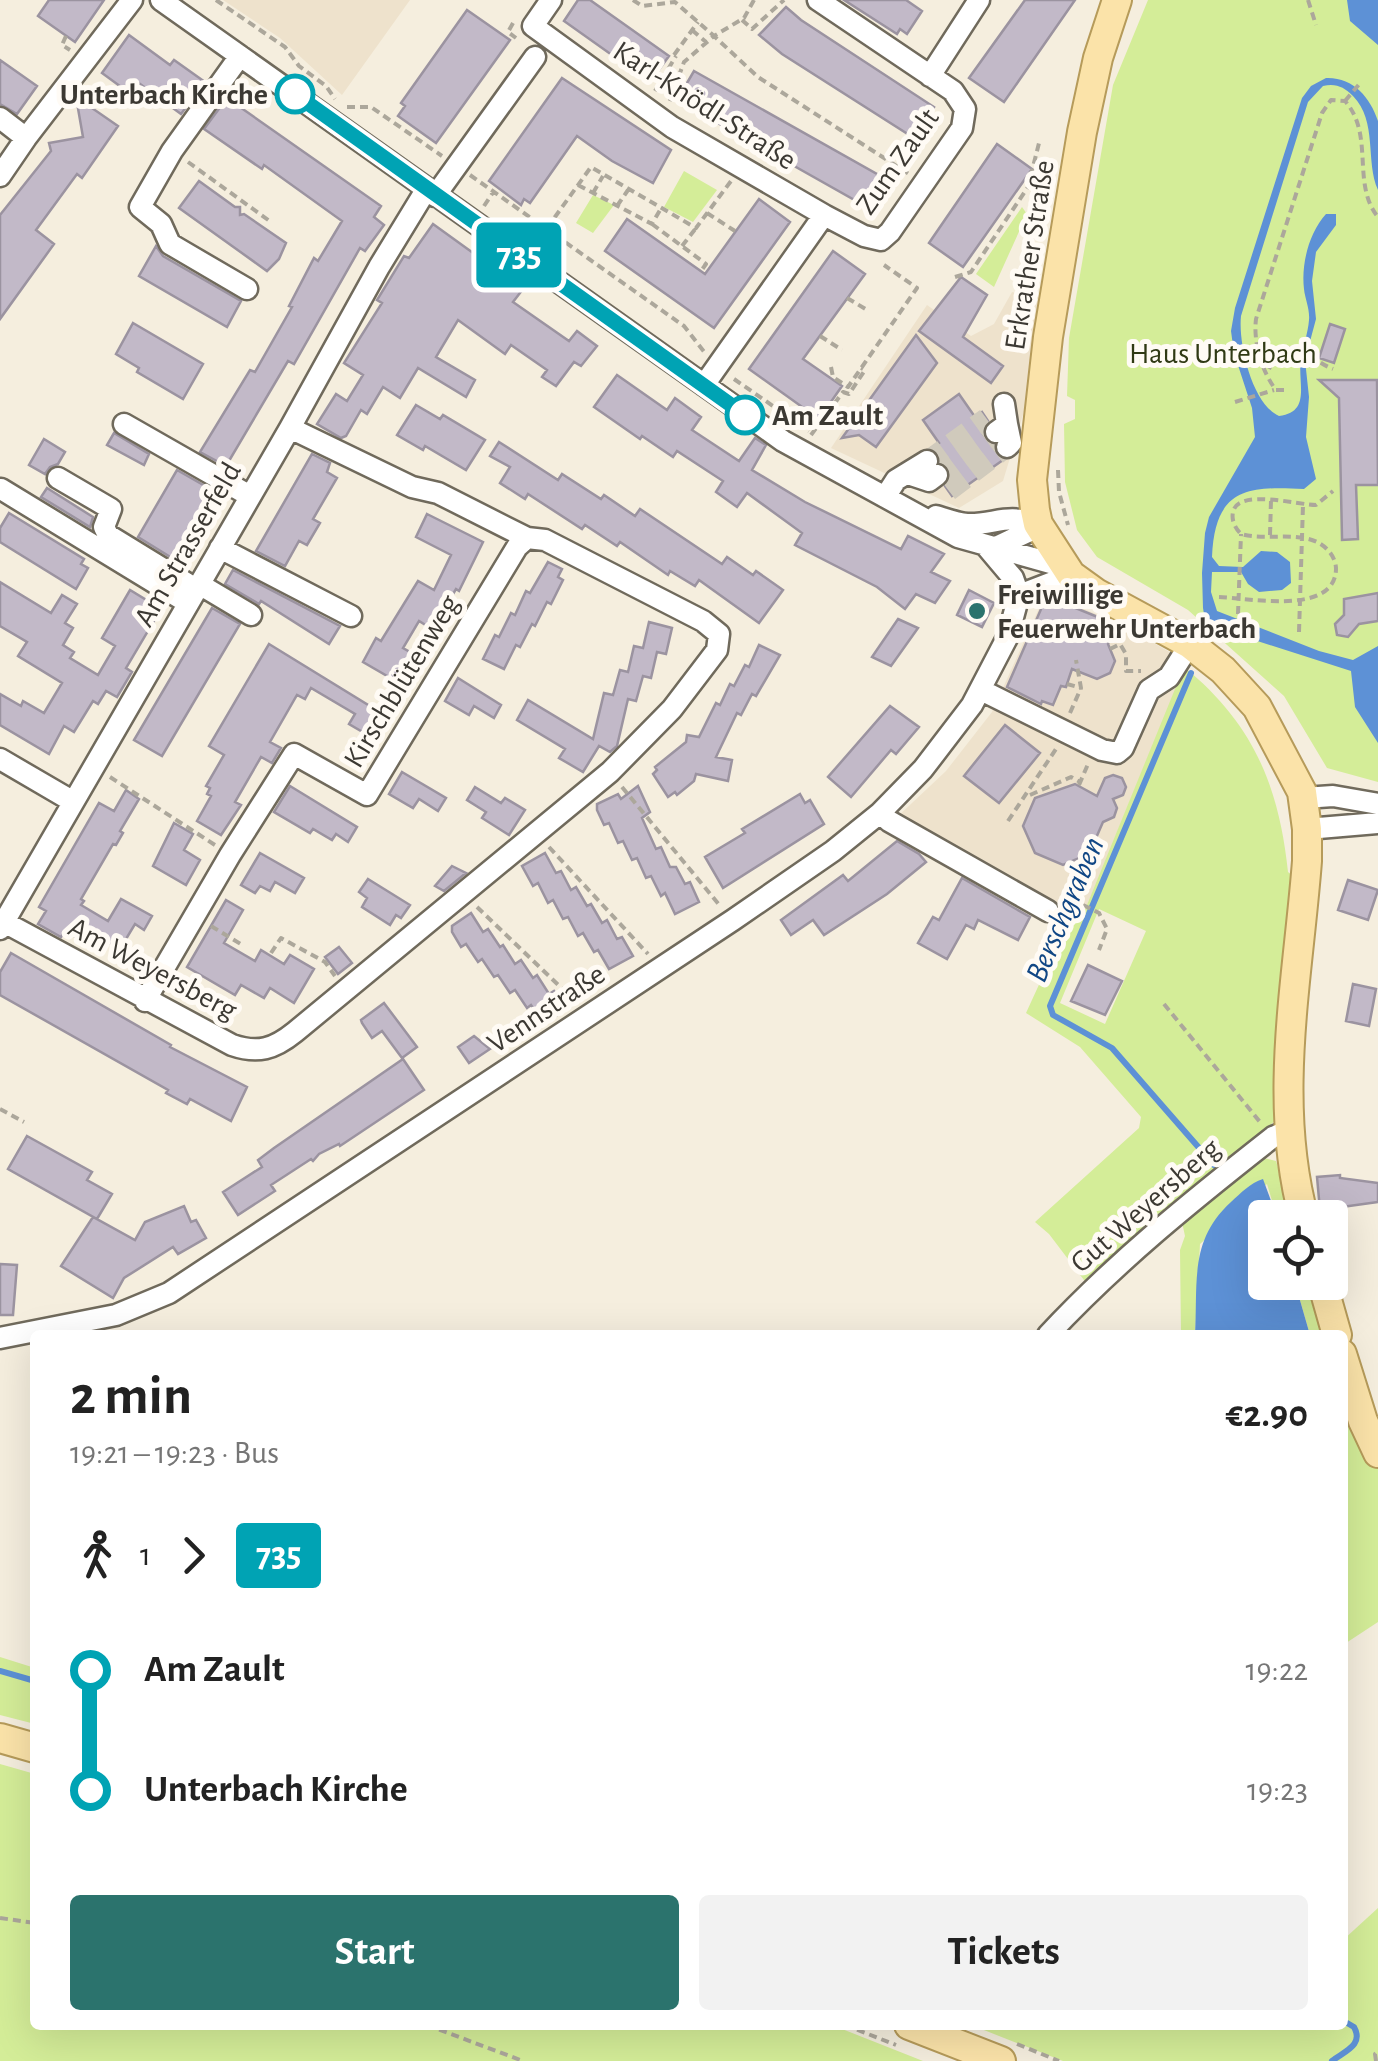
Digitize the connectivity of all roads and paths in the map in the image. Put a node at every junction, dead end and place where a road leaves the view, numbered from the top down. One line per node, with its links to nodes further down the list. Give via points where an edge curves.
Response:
1 (132, 0): 28 (street)
2 (216, 0): 31 (path, via 286,47 336,101 371,107)
3 (551, 0): 25 (street, Karl-Knödl-Straße, via 533,26)
4 (633, 0): 13 (path, via 642,6 676,2)
5 (754, 0): 12 (path)
6 (784, 0): 12 (path, via 752,28)
7 (818, 0): 22 (street)
8 (979, 0): 22 (street, Zum Zault)
9 (1116, 0): 78 (main road, Erkrather Straße, via 1079,151 1045,358)
10 (1308, 0): 14 (path)
11 (173, 3): 18 (street)
12 (742, 20): 16 (path)
13 (698, 22): 15 (path); 16 (path)
14 (1316, 25)
15 (692, 30): 17 (path); 19 (path)
16 (714, 36): 17 (path); 35 (path, via 758,77)
17 (706, 42): 21 (path)
18 (240, 56): 30 (street); 38 (street)
19 (676, 56): 21 (path); 25 (path)
20 (535, 57): 31 (street, Am Strasserfeld)
21 (684, 62): 27 (path)
22 (930, 76): 35 (street, Zum Zault, via 965,109 962,128)
23 (1360, 82): 24 (path)
24 (1345, 101): 44 (path, via 1361,129 1367,200); 65 (path, via 1331,100 1322,113 1256,320)
25 (646, 107): 27 (street, Karl-Knödl-Straße)
26 (0, 118): 28 (street)
27 (663, 120): 32 (street, Karl-Knödl-Straße)
28 (26, 138): 33 (street)
29 (1039, 143): 55 (path, via 1028,188 972,272)
30 (172, 150): 45 (path); 56 (street, via 140,207 161,224 170,244)
31 (455, 165): 38 (street, Am Strasserfeld); 47 (path)
32 (738, 166): 42 (path); 43 (street, Karl-Knödl-Straße)
33 (0, 176)
34 (603, 176): 36 (path, via 591,166); 37 (path); 39 (path)
35 (924, 184): 43 (street, Zum Zault, via 881,240)
36 (578, 185): 39 (path); 47 (path)
37 (628, 190): 40 (path); 41 (path)
38 (430, 193): 66 (street); 71 (street, Am Strasserfeld, via 378,267)
39 (593, 193): 40 (path)
40 (617, 206): 46 (path)
41 (662, 208): 46 (path); 48 (path)
42 (707, 213): 48 (path); 50 (path)
43 (824, 215): 61 (street, Zum Zault)
44 (1378, 217)
45 (271, 222)
46 (652, 224): 49 (path)
47 (547, 228): 61 (path, via 684,326)
48 (696, 228): 52 (path)
49 (660, 230): 51 (path); 52 (path)
50 (736, 231)
51 (653, 238)
52 (682, 246): 54 (path, via 706,264)
53 (884, 265): 63 (path, via 917,288)
54 (700, 271)
55 (955, 277)
56 (248, 289)
57 (848, 298): 58 (path)
58 (869, 311)
59 (820, 336): 60 (path)
60 (842, 350)
61 (717, 366): 66 (street, Zum Zault); 72 (path)
62 (831, 367): 63 (path, via 832,376 848,387)
63 (862, 368): 72 (path, via 848,395)
64 (1334, 369): 65 (path, via 1294,348 1280,353)
65 (1268, 371): 67 (path)
66 (704, 385): 73 (street)
67 (1276, 390): 68 (path); 69 (path)
68 (1284, 390)
69 (1235, 402)
70 (124, 424): 80 (street)
71 (290, 428): 80 (street, Am Strasserfeld); 89 (street)
72 (812, 433): 73 (path)
73 (800, 451): 81 (street)
74 (1058, 463): 87 (path)
75 (935, 477): 81 (street, via 908,474)
76 (58, 478): 95 (street, via 111,509 104,526 113,539)
77 (0, 490): 95 (street)
78 (1032, 491): 85 (street); 86 (main road, Erkrather Straße)
79 (1333, 491): 83 (path, via 1316,505)
80 (250, 496): 93 (street, Am Strasserfeld)
81 (886, 497): 84 (street)
82 (1271, 500): 83 (path); 88 (path, via 1247,499 1236,506 1233,518); 90 (path)
83 (1303, 505): 91 (path)
84 (914, 512): 85 (street, via 968,524); 92 (street, via 958,537)
85 (995, 518): 86 (street)
86 (1038, 524): 92 (street); 94 (main road)
87 (1070, 532)
88 (1241, 534): 90 (path); 98 (path)
89 (528, 538): 114 (street, Am Weyersberg, via 546,540 719,634 716,650 672,708); 125 (street, Kirschblütenweg, via 367,795 294,754)
90 (1270, 538): 91 (path)
91 (1302, 539): 99 (path); 99 (path, via 1326,548 1337,567 1325,592)
92 (992, 546): 94 (street); 96 (street)
93 (220, 548): 95 (street, Am Strasserfeld); 102 (street)
94 (1068, 571): 96 (street); 104 (main road)
95 (194, 592): 101 (street); 113 (street, Am Strasserfeld)
96 (1019, 595): 110 (street, Vennstraße, via 1008,636)
97 (1219, 597): 98 (path)
98 (1238, 598): 99 (path); 100 (path)
99 (1300, 600): 103 (path)
100 (1238, 614)
101 (251, 615)
102 (351, 616)
103 (1299, 632)
104 (1190, 644): 107 (street); 117 (main road, via 1257,707)
105 (1110, 648): 107 (path, via 1120,644 1126,671)
106 (1076, 660): 109 (path)
107 (1169, 676): 111 (street, via 1150,690 1117,752)
108 (1067, 684): 109 (path)
109 (1081, 688): 111 (path)
110 (970, 696): 111 (street); 120 (street, Vennstraße, via 924,769)
111 (1062, 730): 116 (path)
112 (0, 759): 118 (street)
113 (93, 766): 118 (street, Am Strasserfeld); 125 (path)
114 (610, 772): 124 (street, Am Weyersberg); 127 (path)
115 (1080, 782): 116 (path, via 1070,777)
116 (1028, 796): 121 (path)
117 (1304, 798): 119 (street); 123 (main road)
118 (72, 801): 131 (street, Am Strasserfeld)
119 (1378, 804)
120 (880, 813): 129 (street); 145 (street, Vennstraße, via 733,920 169,1293 116,1315)
121 (1008, 821)
122 (1378, 823): 123 (street)
123 (1307, 828): 142 (main road)
124 (536, 832): 126 (street, Am Weyersberg); 133 (path)
125 (230, 855): 130 (street, Kirschblütenweg)
126 (462, 894): 136 (street, Am Weyersberg); 137 (path)
127 (715, 900)
128 (1084, 905): 134 (path, via 1108,929)
129 (1048, 911)
130 (194, 916): 132 (path); 138 (street, Kirschblütenweg)
131 (2, 926): 138 (street, Am Weyersberg)
132 (244, 946)
133 (642, 948)
134 (1100, 950)
135 (271, 953): 136 (path, via 281,938 306,949)
136 (346, 990): 138 (street, Am Weyersberg, via 281,1044 250,1051)
137 (568, 995)
138 (145, 1001)
139 (1164, 1004): 142 (path)
140 (0, 1109): 141 (path)
141 (24, 1122)
142 (1281, 1134): 143 (main road); 146 (street, Gut Weyersberg, via 1167,1220)
143 (1299, 1200)
144 (1327, 1300): 147 (main road)
145 (40, 1330)
146 (1053, 1330)
147 (1336, 1330)
148 (30, 1332): 149 (street, Vennstraße)
149 (0, 1338)
150 (1348, 1374): 151 (main road)
151 (1378, 1453)
152 (0, 1738): 153 (main road)
153 (30, 1747)
154 (0, 1918): 155 (path)
155 (30, 1922)
156 (440, 2030): 160 (path)
157 (872, 2030): 158 (path)
158 (904, 2036): 161 (main road)
159 (1378, 2052): 162 (path)
160 (523, 2061)
161 (1001, 2061)
162 (1376, 2061)

